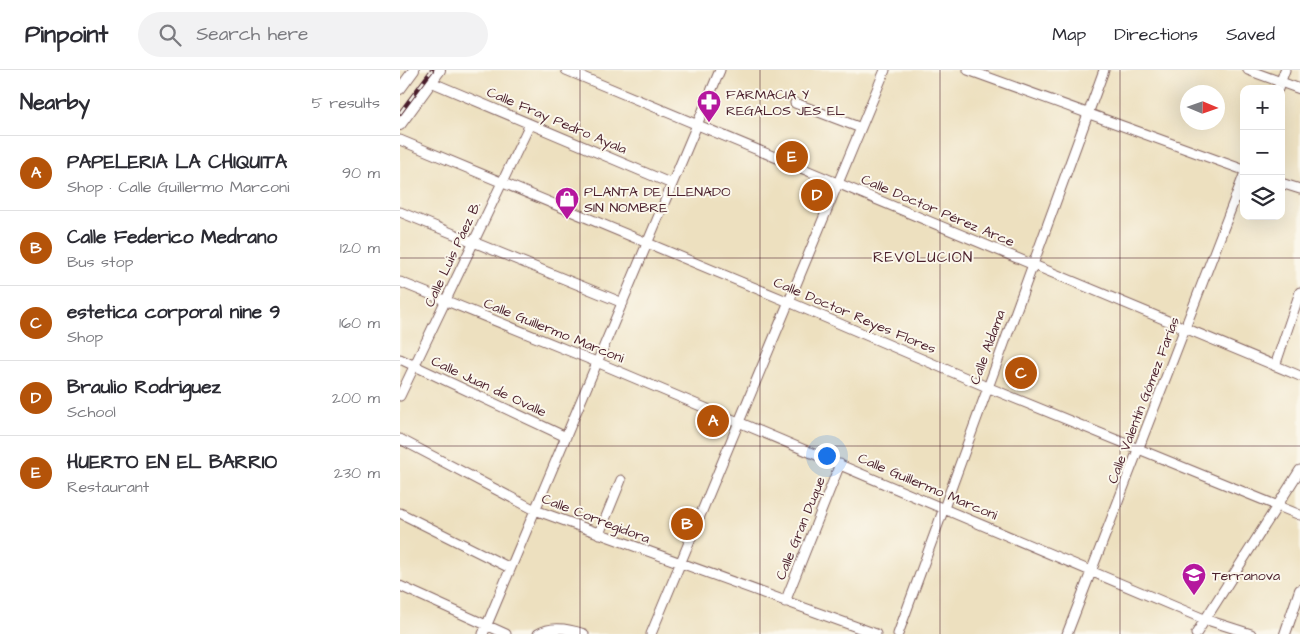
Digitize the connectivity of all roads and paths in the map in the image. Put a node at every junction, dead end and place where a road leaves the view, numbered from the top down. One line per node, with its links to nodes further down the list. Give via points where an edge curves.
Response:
1 (414, 70): 14 (main road)
2 (440, 70): 10 (main road)
3 (566, 70): 18 (street, Calle Doctor Pérez Arce)
4 (720, 70): 18 (street)
5 (885, 70): 20 (street)
6 (968, 70): 16 (street)
7 (1104, 70): 16 (street, Calle Aldama)
8 (1248, 70): 11 (street)
9 (1285, 70): 11 (street)
10 (431, 82): 17 (street, Calle Fray Pedro Ayala); 19 (main road)
11 (1279, 85)
12 (1285, 86): 13 (street)
13 (1300, 89)
14 (400, 90)
15 (795, 103): 20 (street)
16 (1088, 114): 22 (street); 32 (street, Calle Aldama)
17 (530, 124): 23 (street, Calle Luis Páez B.); 25 (street, Calle Fray Pedro Ayala)
18 (696, 124): 24 (street, Calle Doctor Pérez Arce); 25 (street)
19 (400, 126)
20 (860, 128): 24 (street)
21 (400, 140): 23 (street, Calle Doctor Reyes Flores)
22 (1240, 169)
23 (501, 183): 30 (street, Calle Luis Páez B.); 31 (street, Calle Doctor Reyes Flores)
24 (838, 183): 32 (street, Calle Doctor Pérez Arce); 36 (street)
25 (672, 184): 31 (street)
26 (1285, 184): 28 (street)
27 (1240, 185): 38 (street, Calle Valentín Gómez Farías)
28 (1300, 189)
29 (400, 212): 30 (street)
30 (473, 242): 35 (street, Calle Luis Páez B.); 37 (street)
31 (648, 243): 36 (street, Calle Doctor Reyes Flores); 37 (street)
32 (1032, 264): 38 (street, Calle Doctor Pérez Arce); 44 (street, Calle Aldama)
33 (400, 282): 35 (street, Calle Guillermo Marconi)
34 (1300, 292): 42 (street)
35 (445, 301): 40 (street, Calle Guillermo Marconi); 41 (street, Calle Luis Páez B.)
36 (789, 302): 44 (street, Calle Doctor Reyes Flores); 46 (street)
37 (623, 303): 40 (street)
38 (1185, 329): 42 (street, Calle Doctor Pérez Arce); 49 (street, Calle Valentín Gómez Farías)
39 (400, 359): 41 (street, Calle Juan de Ovalle)
40 (599, 363): 46 (street, Calle Guillermo Marconi); 47 (street)
41 (414, 366): 45 (street, Calle Luis Páez B.); 47 (street, Calle Juan de Ovalle)
42 (1274, 366): 43 (street, Calle Doctor Pérez Arce)
43 (1300, 376)
44 (987, 387): 49 (street, Calle Doctor Reyes Flores); 54 (street, Calle Aldama)
45 (400, 396)
46 (739, 422): 50 (street, Calle Guillermo Marconi); 59 (street)
47 (566, 437): 55 (street)
48 (400, 439): 55 (street, Calle Corregidora)
49 (1138, 448): 53 (street, Calle Doctor Reyes Flores); 61 (street, Calle Valentín Gómez Farías)
50 (840, 464): 54 (street, Calle Guillermo Marconi); 64 (street, Calle Gran Duque)
51 (1300, 470): 53 (street)
52 (621, 480): 58 (street)
53 (1276, 506): 57 (street, Calle Doctor Reyes Flores); 65 (street)
54 (943, 507): 61 (street, Calle Guillermo Marconi); 72 (street, Calle Aldama)
55 (535, 510): 58 (street, Calle Corregidora); 60 (street)
56 (400, 513): 60 (street)
57 (1300, 515)
58 (599, 534): 59 (street, Calle Corregidora)
59 (680, 564): 64 (street, Calle Corregidora); 70 (street)
60 (510, 568): 66 (street)
61 (1092, 570): 65 (street, Calle Guillermo Marconi); 73 (street, Calle Valentín Gómez Farías)
62 (400, 586): 66 (street)
63 (1300, 590): 76 (main road)
64 (785, 602): 71 (street, Calle Corregidora)
65 (1204, 619): 74 (street); 75 (street, Calle Guillermo Marconi)
66 (485, 630): 67 (street)
67 (506, 634)
68 (538, 634): 69 (street, via 551,629)
69 (584, 634)
70 (651, 634)
71 (876, 634)
72 (898, 634)
73 (1067, 634)
74 (1196, 634)
75 (1251, 634)
76 (1285, 634)

